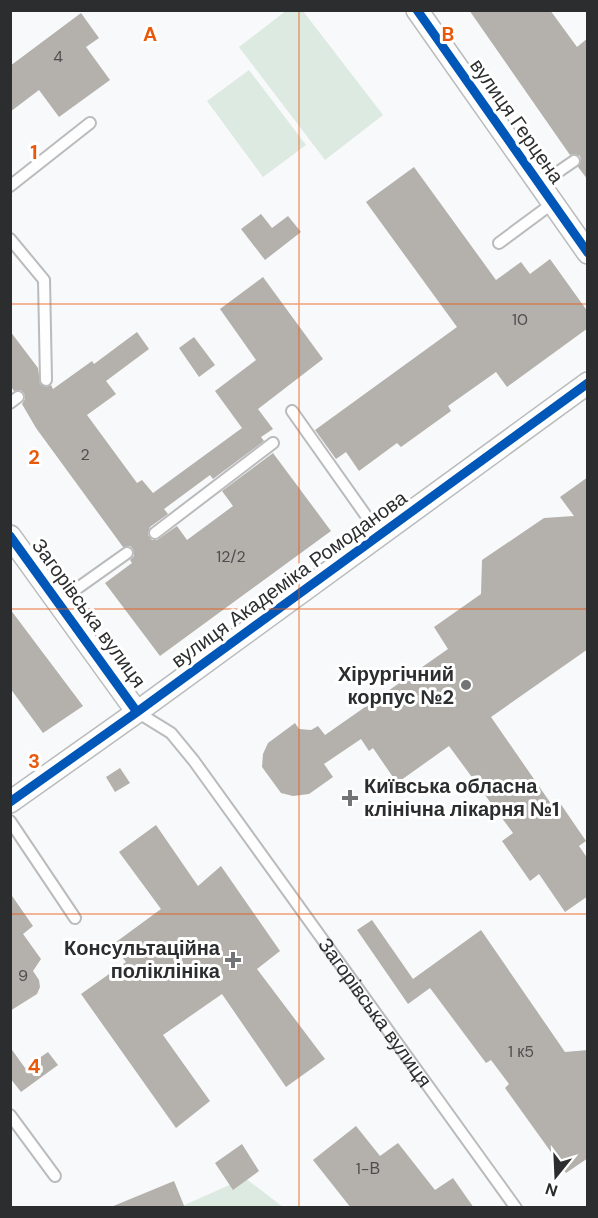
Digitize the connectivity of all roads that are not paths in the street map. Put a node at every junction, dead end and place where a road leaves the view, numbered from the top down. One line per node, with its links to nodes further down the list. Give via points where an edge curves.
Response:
1 (417, 10): 4 (street, вулиця Герцена)
2 (90, 123): 5 (lane)
3 (574, 161): 4 (lane)
4 (539, 185): 6 (street, вулиця Герцена)
5 (10, 186)
6 (553, 203): 8 (lane); 9 (street, вулиця Герцена)
7 (10, 239): 10 (lane, via 44,280)
8 (499, 243)
9 (588, 253)
10 (46, 380)
11 (588, 383): 15 (street, вулиця Академіка Ромоданова)
12 (292, 411): 15 (lane)
13 (273, 443): 14 (lane)
14 (155, 533)
15 (380, 534): 19 (street, вулиця Академіка Ромоданова)
16 (10, 536): 18 (street, Загорівська вулиця)
17 (127, 553): 18 (lane)
18 (58, 602): 19 (street, Загорівська вулиця)
19 (138, 712): 20 (street, вулиця Академіка Ромоданова); 25 (lane, Загорівська вулиця, via 171,733 194,761)
20 (10, 802)
21 (10, 821): 22 (lane)
22 (75, 918)
23 (10, 1115): 24 (lane)
24 (55, 1176)
25 (516, 1208)

